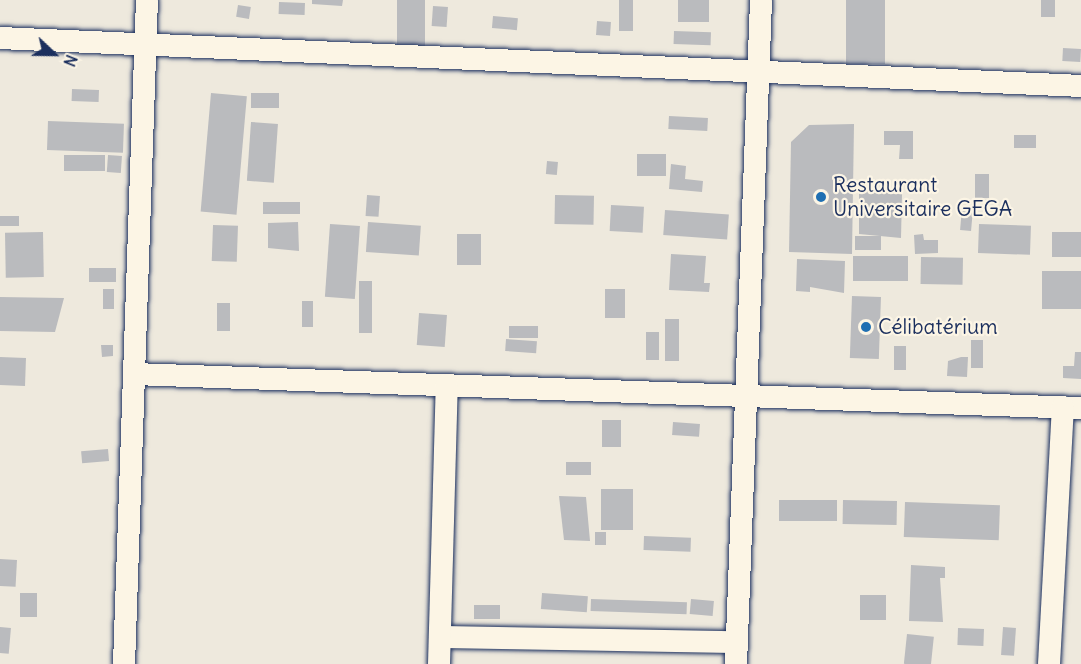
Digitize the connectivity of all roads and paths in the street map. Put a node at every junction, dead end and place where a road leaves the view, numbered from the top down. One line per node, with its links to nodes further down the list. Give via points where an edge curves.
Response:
1 (147, 0): 4 (street)
2 (761, 0): 5 (street)
3 (0, 38): 4 (street)
4 (146, 45): 5 (street); 7 (street)
5 (759, 72): 6 (street); 9 (street)
6 (1081, 86)
7 (134, 374): 8 (street); 13 (street)
8 (447, 385): 9 (street); 11 (street)
9 (746, 396): 10 (street); 12 (street)
10 (1072, 408): 15 (street)
11 (440, 637): 12 (street); 14 (street)
12 (737, 653)
13 (124, 664)
14 (439, 664)
15 (1049, 664)

